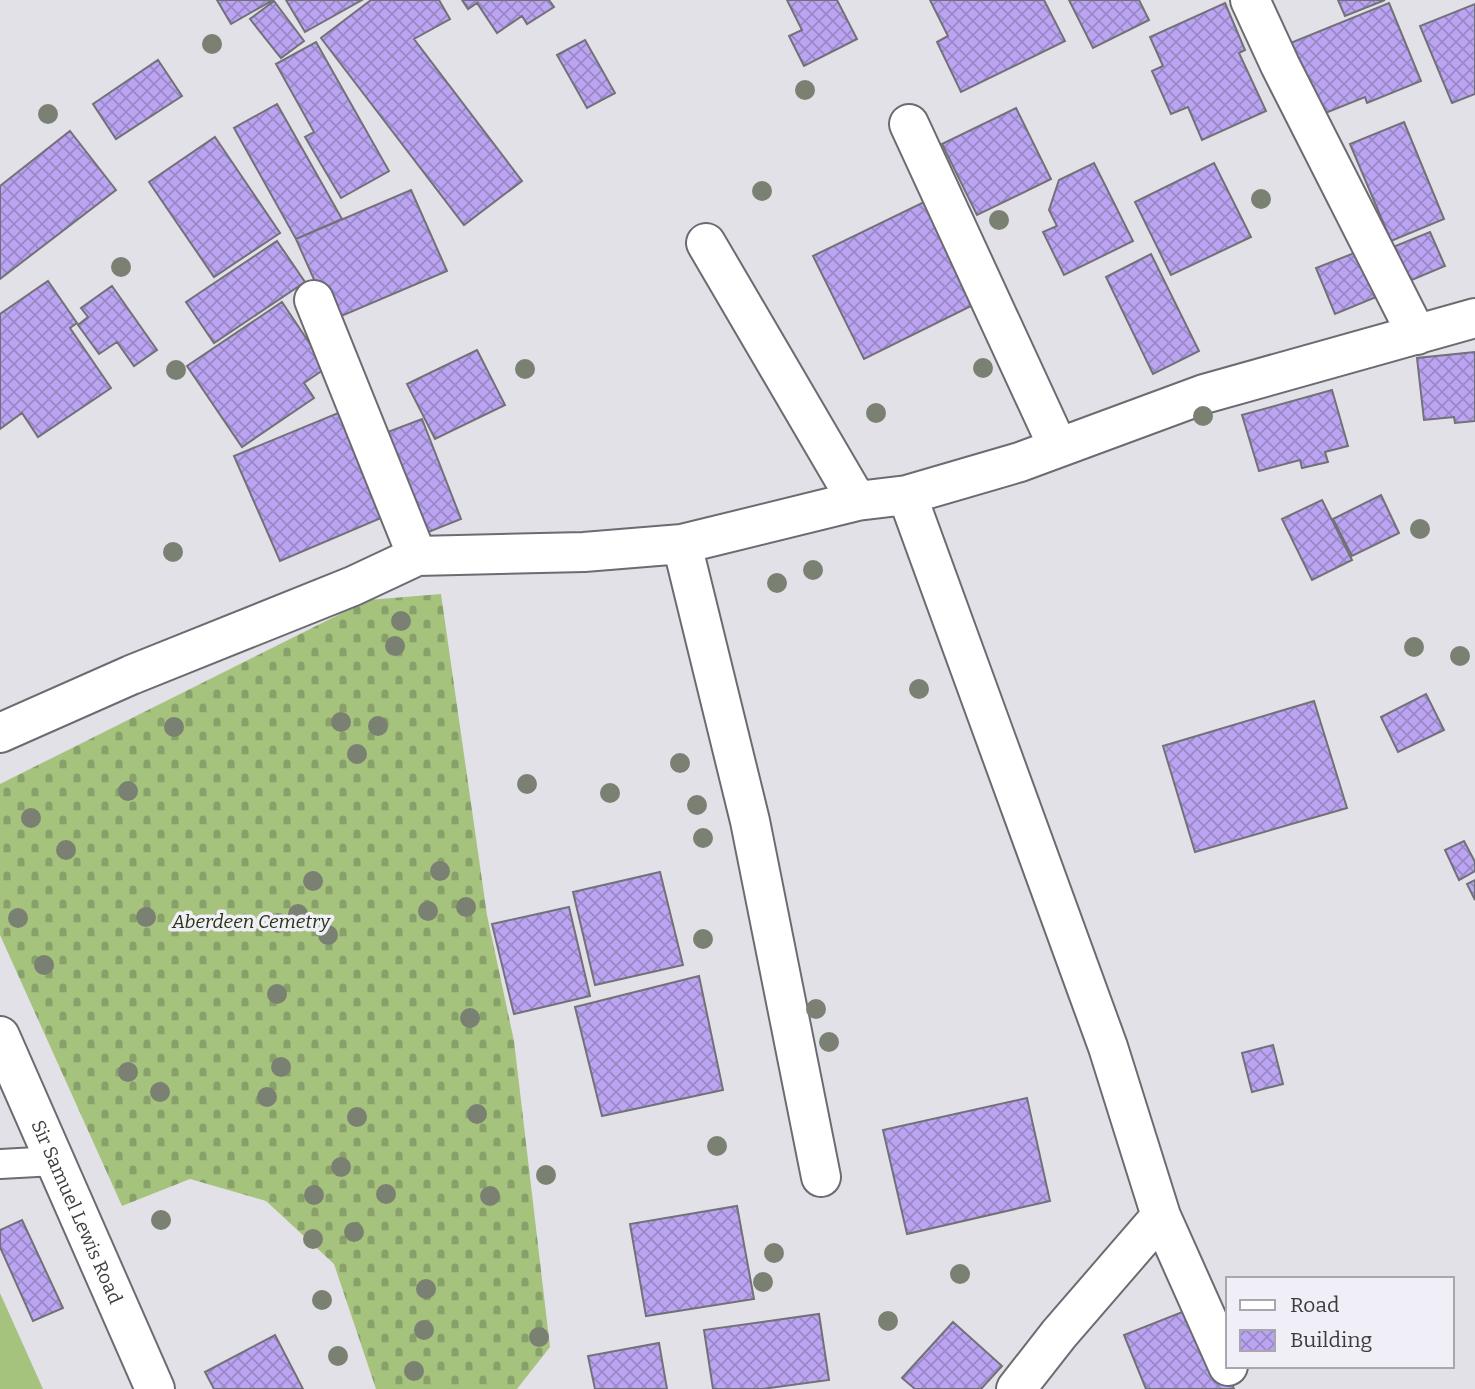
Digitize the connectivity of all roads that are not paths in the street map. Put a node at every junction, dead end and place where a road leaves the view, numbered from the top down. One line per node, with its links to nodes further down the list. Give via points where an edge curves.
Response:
1 (1250, 0): 6 (street)
2 (909, 124): 7 (street)
3 (706, 243): 9 (street)
4 (314, 300): 11 (street)
5 (1475, 318): 6 (street)
6 (1417, 335): 7 (street, via 1204,394)
7 (1058, 447): 8 (street)
8 (907, 495): 9 (street); 17 (street, via 1108,1047)
9 (858, 500): 10 (street)
10 (682, 544): 11 (street, via 584,552); 16 (street, via 750,821)
11 (417, 556): 12 (street)
12 (0, 733)
13 (0, 1036): 14 (street, Sir Samuel Lewis Road)
14 (55, 1161): 15 (lane); 20 (street, Sir Samuel Lewis Road)
15 (0, 1164)
16 (821, 1177)
17 (1161, 1216): 18 (street); 21 (street)
18 (1226, 1362)
19 (1229, 1368): 22 (street)
20 (155, 1389)
21 (1016, 1389)
22 (1239, 1389)

